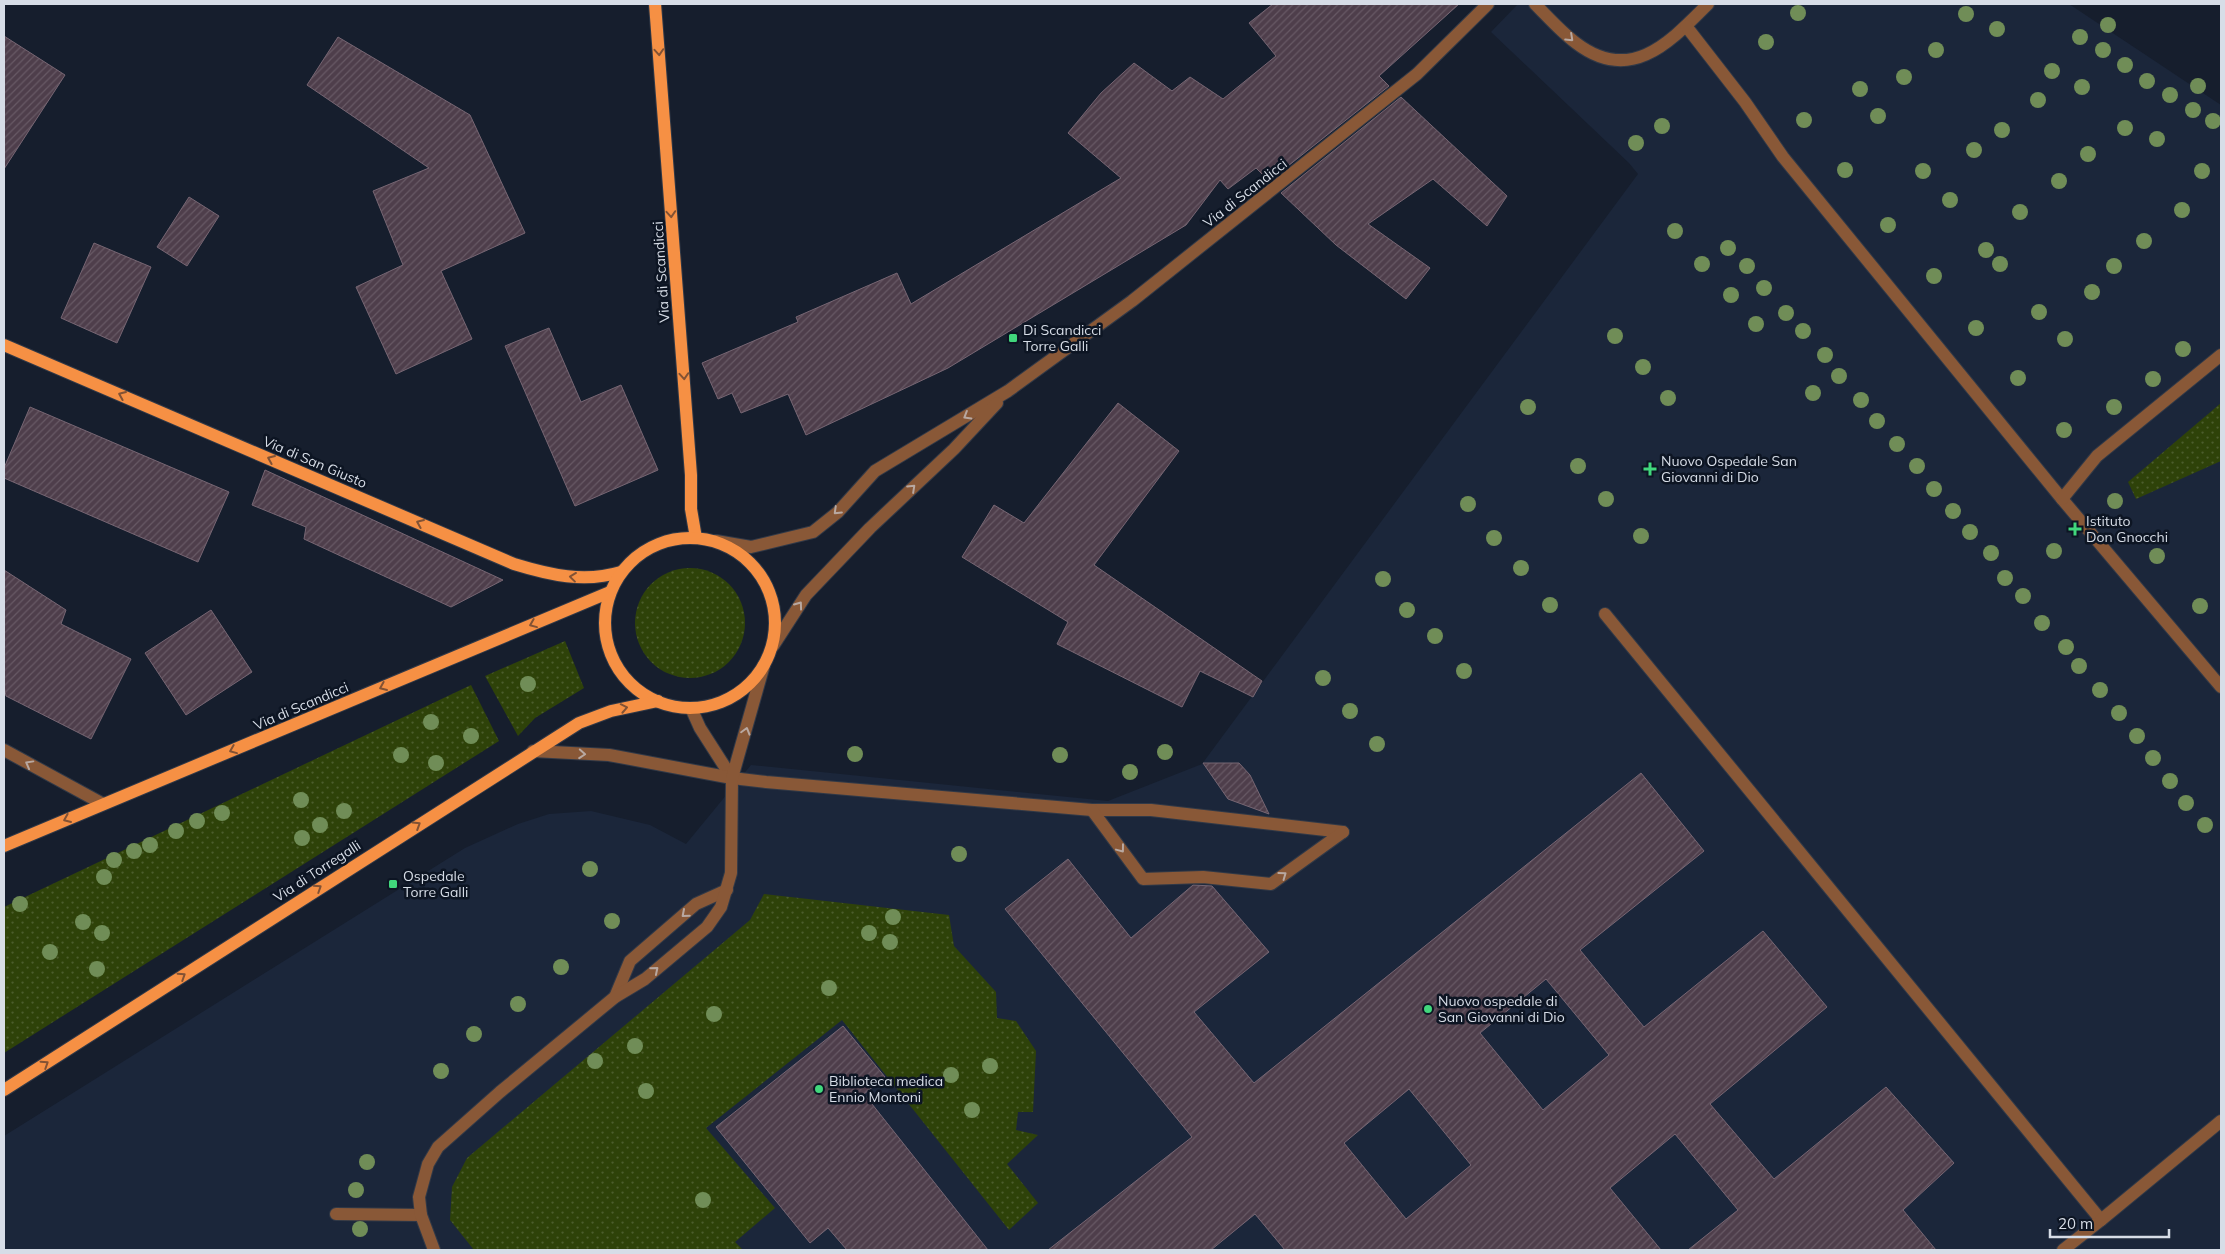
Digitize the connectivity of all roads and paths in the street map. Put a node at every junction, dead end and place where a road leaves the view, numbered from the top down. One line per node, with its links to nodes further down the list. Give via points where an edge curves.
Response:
1 (655, 4): 10 (main road, Via di Scandicci, one-way to 10)
2 (1488, 4): 8 (street, Via di Scandicci, via 1410,80 1132,300)
3 (1535, 4): 5 (street, one-way to 5, via 1576,43 1606,59 1634,60 1649,55)
4 (1708, 4): 5 (street)
5 (1686, 26): 9 (street, via 1783,157)
6 (4, 345): 12 (main road, Via di San Giusto, one-way to 6, via 605,577 577,578 514,564)
7 (2221, 354): 9 (street, via 2097,456)
8 (1008, 391): 11 (street, Via di Scandicci, one-way to 11, via 875,471 838,512 813,532 751,547); 15 (street, Via di Scandicci, one-way to 8, via 806,596)
9 (2062, 499): 17 (street)
10 (696, 538): 11 (main road, Via di Scandicci); 12 (main road, Via di Scandicci, via 659,544 638,555)
11 (716, 542): 15 (main road, Via di Scandicci, via 741,551 763,577 775,611)
12 (621, 572): 13 (main road, Via di Scandicci)
13 (610, 592): 18 (main road, Via di Scandicci, via 605,614 611,657 638,691); 23 (main road, Via di Scandicci, one-way to 23)
14 (1605, 614): 32 (street)
15 (773, 646): 16 (main road, Via di Scandicci)
16 (764, 665): 19 (main road, Via di Scandicci, via 741,692 709,706); 22 (street, one-way to 16)
17 (2221, 687)
18 (658, 702): 19 (main road, Via di Scandicci); 21 (main road, Via di Torregalli, one-way to 18, via 579,723 611,711)
19 (692, 708): 22 (street, via 700,728)
20 (4, 750): 23 (street, one-way to 20)
21 (533, 752): 22 (street, one-way to 22, via 609,755); 28 (main road, Via di Torregalli, one-way to 21)
22 (732, 778): 24 (street); 26 (street, via 731,873)
23 (103, 804): 25 (main road, Via di Scandicci, one-way to 25)
24 (1092, 810): 24 (street, one-way to 24, via 1143,878 1204,876 1271,884 1343,832 1150,810)
25 (4, 846)
26 (727, 890): 27 (street, one-way to 26, via 645,979 707,927 721,908); 27 (street, one-way to 27, via 696,904 630,962)
27 (615, 997): 31 (street, via 438,1147 423,1179 419,1197)
28 (4, 1090)
29 (2221, 1121): 32 (street)
30 (336, 1214): 31 (street)
31 (421, 1215): 33 (street)
32 (2100, 1220): 34 (street)
33 (434, 1250)
34 (2063, 1250)

